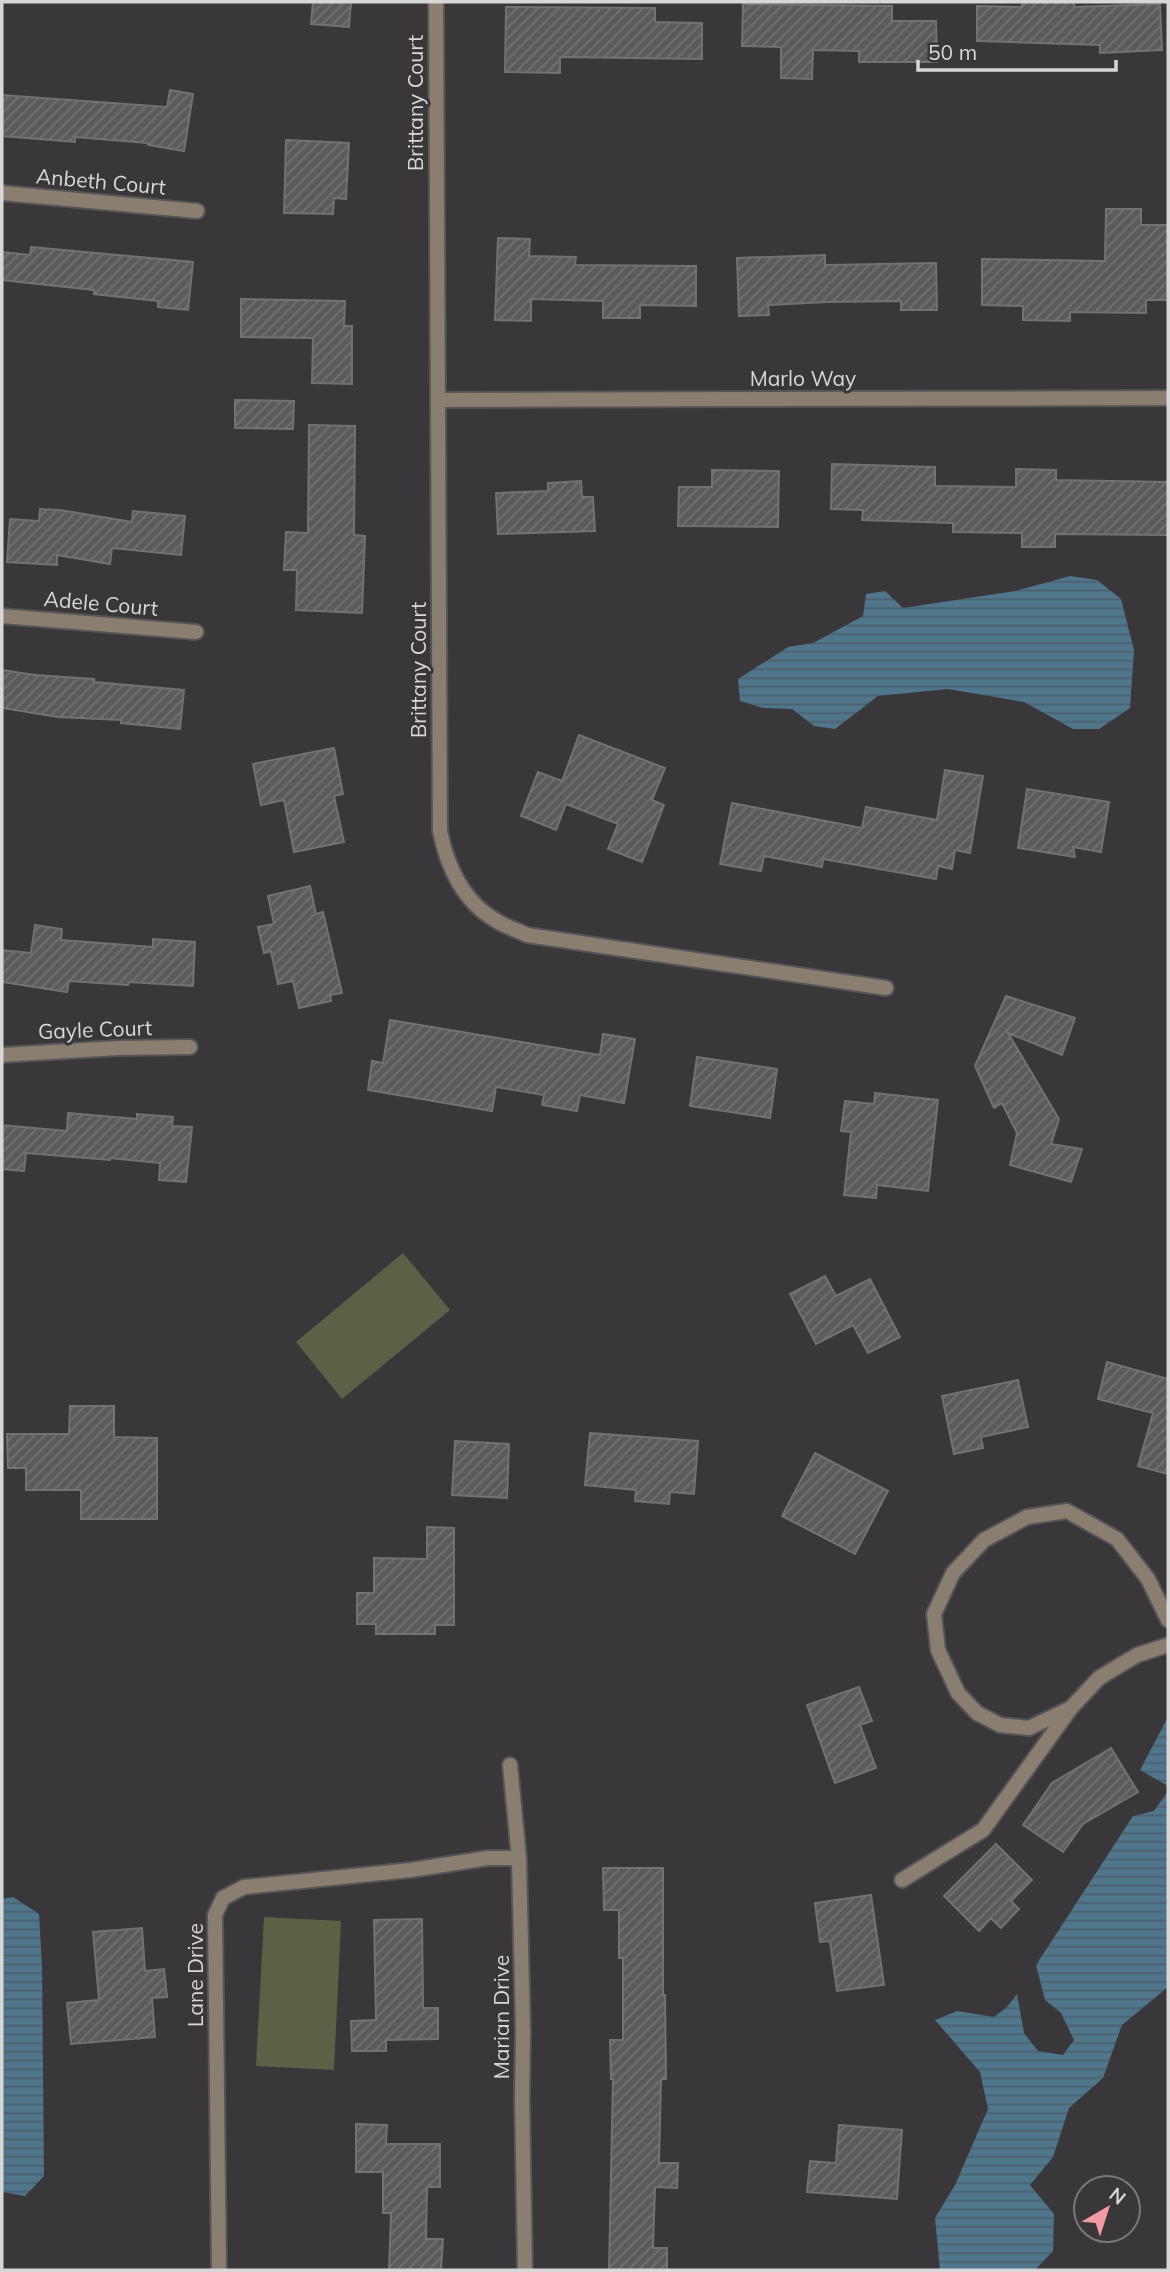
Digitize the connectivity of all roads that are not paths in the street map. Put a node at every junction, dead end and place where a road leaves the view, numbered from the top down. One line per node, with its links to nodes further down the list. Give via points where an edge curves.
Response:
1 (436, 2): 5 (street, Brittany Court)
2 (2, 193): 3 (street, Anbeth Court)
3 (197, 211)
4 (1168, 398): 5 (street, Marlo Way)
5 (438, 400): 8 (street, Brittany Court, via 440,831 444,852 465,893 495,921 527,935)
6 (2, 616): 7 (street, Adele Court)
7 (196, 632)
8 (886, 988)
9 (190, 1047): 10 (street, Gayle Court)
10 (2, 1055)
11 (1168, 1620): 13 (street, via 1148,1579 1117,1539 1067,1511 1027,1517 984,1540 953,1573 934,1614 938,1650 958,1693 977,1713 1000,1726 1029,1728)
12 (1168, 1645): 13 (street, via 1137,1655 1099,1678)
13 (1071, 1708): 16 (street, via 983,1830)
14 (510, 1765): 15 (street, Marian Drive)
15 (519, 1858): 17 (street, Lane Drive, via 244,1887 223,1898 215,1914); 18 (street, Marian Drive)
16 (902, 1880)
17 (219, 2270)
18 (525, 2270)

